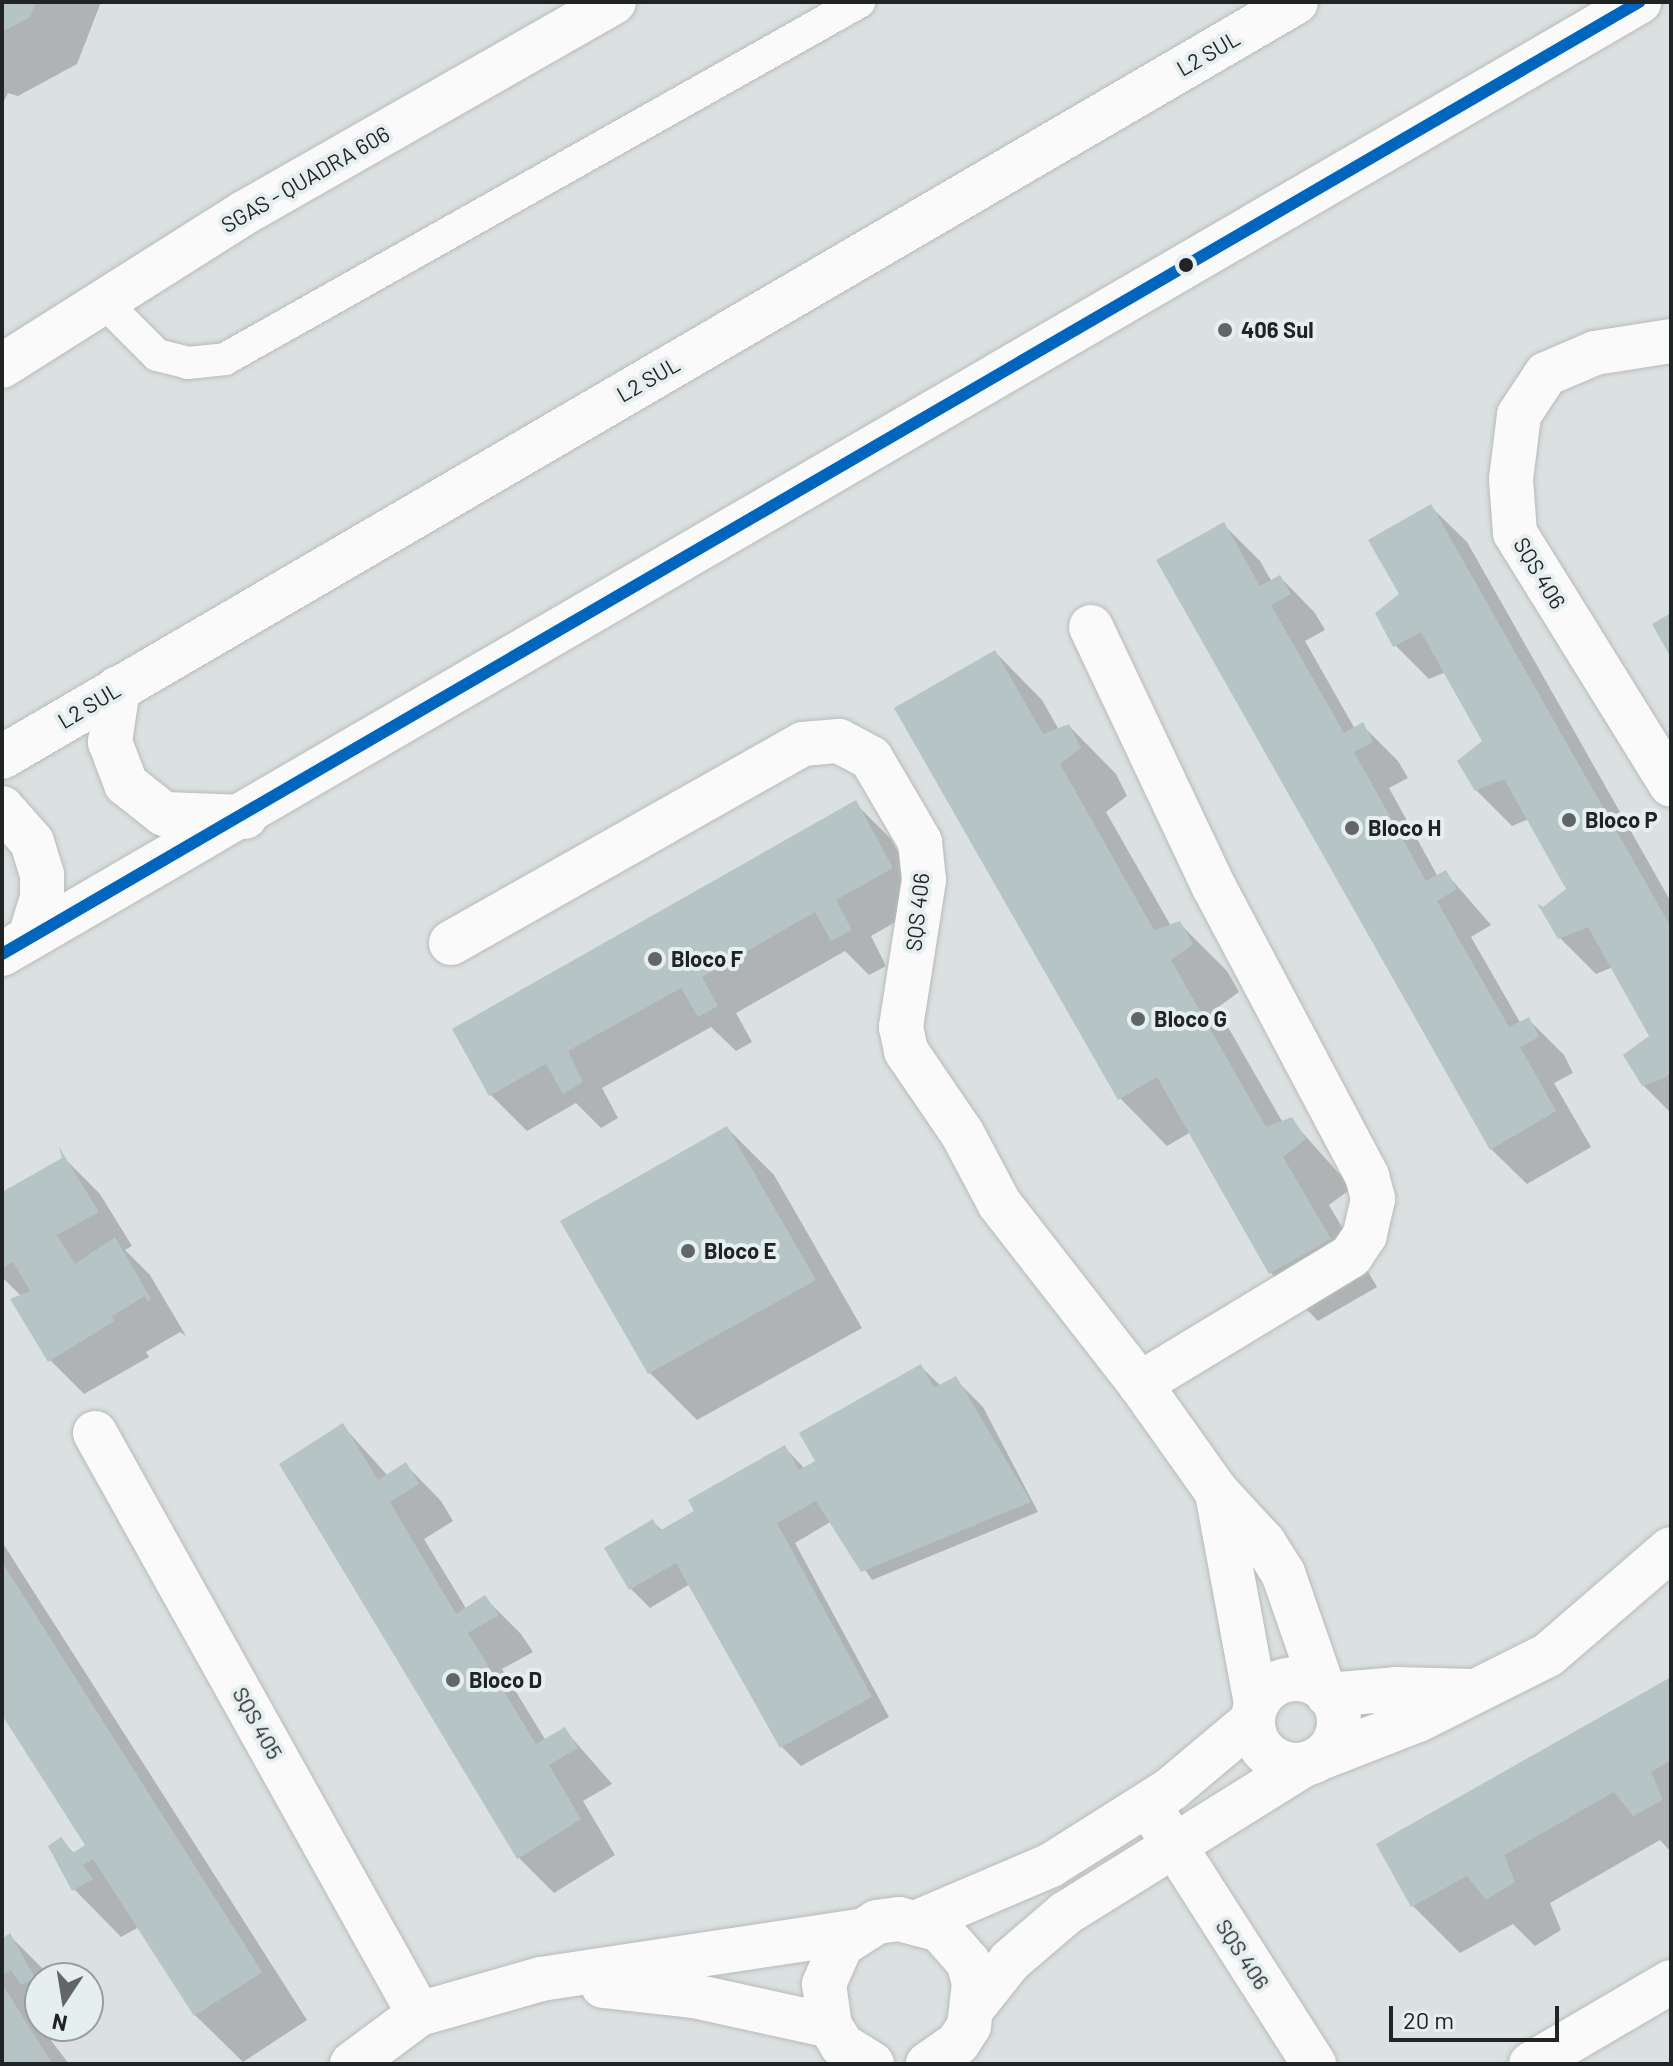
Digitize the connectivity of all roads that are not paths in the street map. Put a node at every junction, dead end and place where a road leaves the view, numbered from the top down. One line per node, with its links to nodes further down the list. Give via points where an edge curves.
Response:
1 (614, 2): 5 (street, SGAS - QUADRA 606, via 244,213)
2 (859, 2): 5 (lane, via 225,359 188,363 157,355)
3 (1296, 2): 9 (street, L2 SUL)
4 (1639, 2): 13 (street)
5 (104, 302): 7 (street, SGAS - QUADRA 606)
6 (1671, 341): 11 (street, SQS 406, via 1595,353 1546,374 1519,415 1511,479 1515,533)
7 (2, 366)
8 (1091, 627): 16 (street, via 1214,887 1367,1176 1373,1199 1365,1235 1351,1256)
9 (118, 688): 10 (street, L2 SUL); 13 (street, via 110,742 126,784 164,814)
10 (2, 757)
11 (1671, 785)
12 (2, 808): 15 (street, via 32,842 42,874 42,898)
13 (245, 817): 15 (street)
14 (451, 943): 16 (street, SQS 406, via 803,744 857,746 871,758 920,842 924,880 901,1027 906,1051 962,1133 999,1203)
15 (16, 946)
16 (1140, 1384): 18 (street, SQS 406)
17 (95, 1433): 30 (street, SQS 405)
18 (1216, 1491): 21 (street, SQS 406, via 1264,1543 1283,1573); 22 (street, SQS 406)
19 (1671, 1549): 20 (street, via 1548,1655)
20 (1473, 1691): 21 (street); 23 (street, via 1383,1735)
21 (1326, 1692): 22 (street, via 1306,1680 1286,1679 1269,1687); 23 (street, via 1339,1722 1335,1741)
22 (1254, 1712): 23 (street, via 1267,1756 1285,1764); 24 (street)
23 (1314, 1761): 25 (street)
24 (1148, 1804): 25 (street, SQS 406); 26 (street, via 1051,1865)
25 (1172, 1845): 31 (street, via 1066,1913 1010,1961); 35 (street, SQS 406)
26 (920, 1921): 27 (street, via 877,1922); 31 (street, via 956,1944 968,1962)
27 (857, 1931): 28 (street); 32 (street, via 829,1963 824,2005)
28 (541, 1979): 30 (street); 32 (street, via 694,1996)
29 (1671, 1982): 36 (street)
30 (419, 2014): 33 (street)
31 (972, 2032): 34 (street)
32 (849, 2050)
33 (352, 2064)
34 (928, 2064)
35 (1314, 2064)
36 (1531, 2064)

